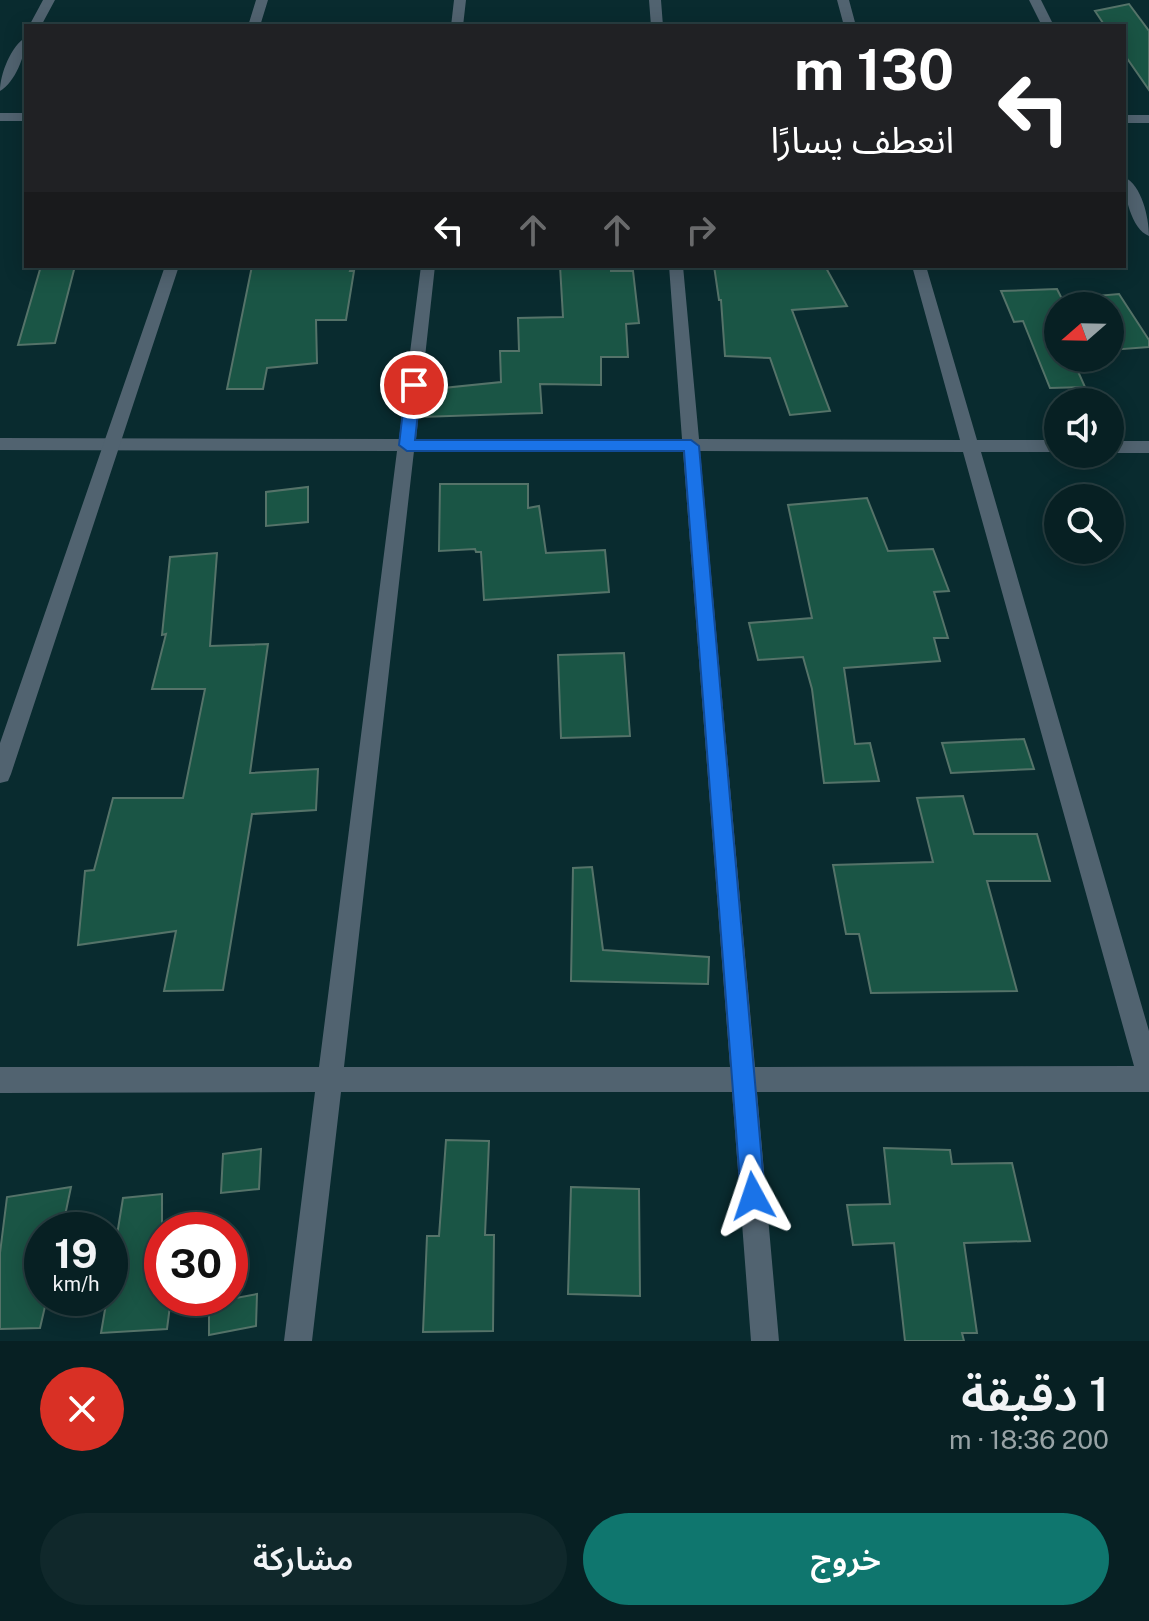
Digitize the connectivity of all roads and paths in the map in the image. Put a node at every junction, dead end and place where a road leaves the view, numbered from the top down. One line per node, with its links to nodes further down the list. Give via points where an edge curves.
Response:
1 (49, 0): 7 (street)
2 (262, 0): 8 (street)
3 (460, 0): 9 (street)
4 (655, 0): 10 (street)
5 (843, 0): 11 (street)
6 (1035, 0): 12 (street)
7 (36, 24)
8 (255, 24)
9 (457, 24)
10 (657, 24)
11 (849, 24)
12 (1047, 24)
13 (24, 45): 14 (street)
14 (0, 87)
15 (0, 117): 16 (street)
16 (24, 117)
17 (1126, 119): 18 (street)
18 (1149, 119)
19 (1126, 185): 20 (street)
20 (1149, 232)
21 (171, 268): 26 (street)
22 (428, 268): 27 (street)
23 (676, 268): 28 (street)
24 (920, 268): 29 (street)
25 (0, 444): 26 (street)
26 (112, 444): 27 (street); 33 (street)
27 (407, 445): 28 (street); 35 (street)
28 (691, 446): 29 (street); 36 (street)
29 (970, 446): 30 (street); 34 (street)
30 (1044, 446)
31 (1124, 447): 32 (street)
32 (1149, 447)
33 (0, 774)
34 (1149, 1077): 36 (street)
35 (330, 1079): 36 (street); 37 (street); 38 (street)
36 (743, 1079): 39 (street)
37 (0, 1080)
38 (298, 1341)
39 (765, 1341)

